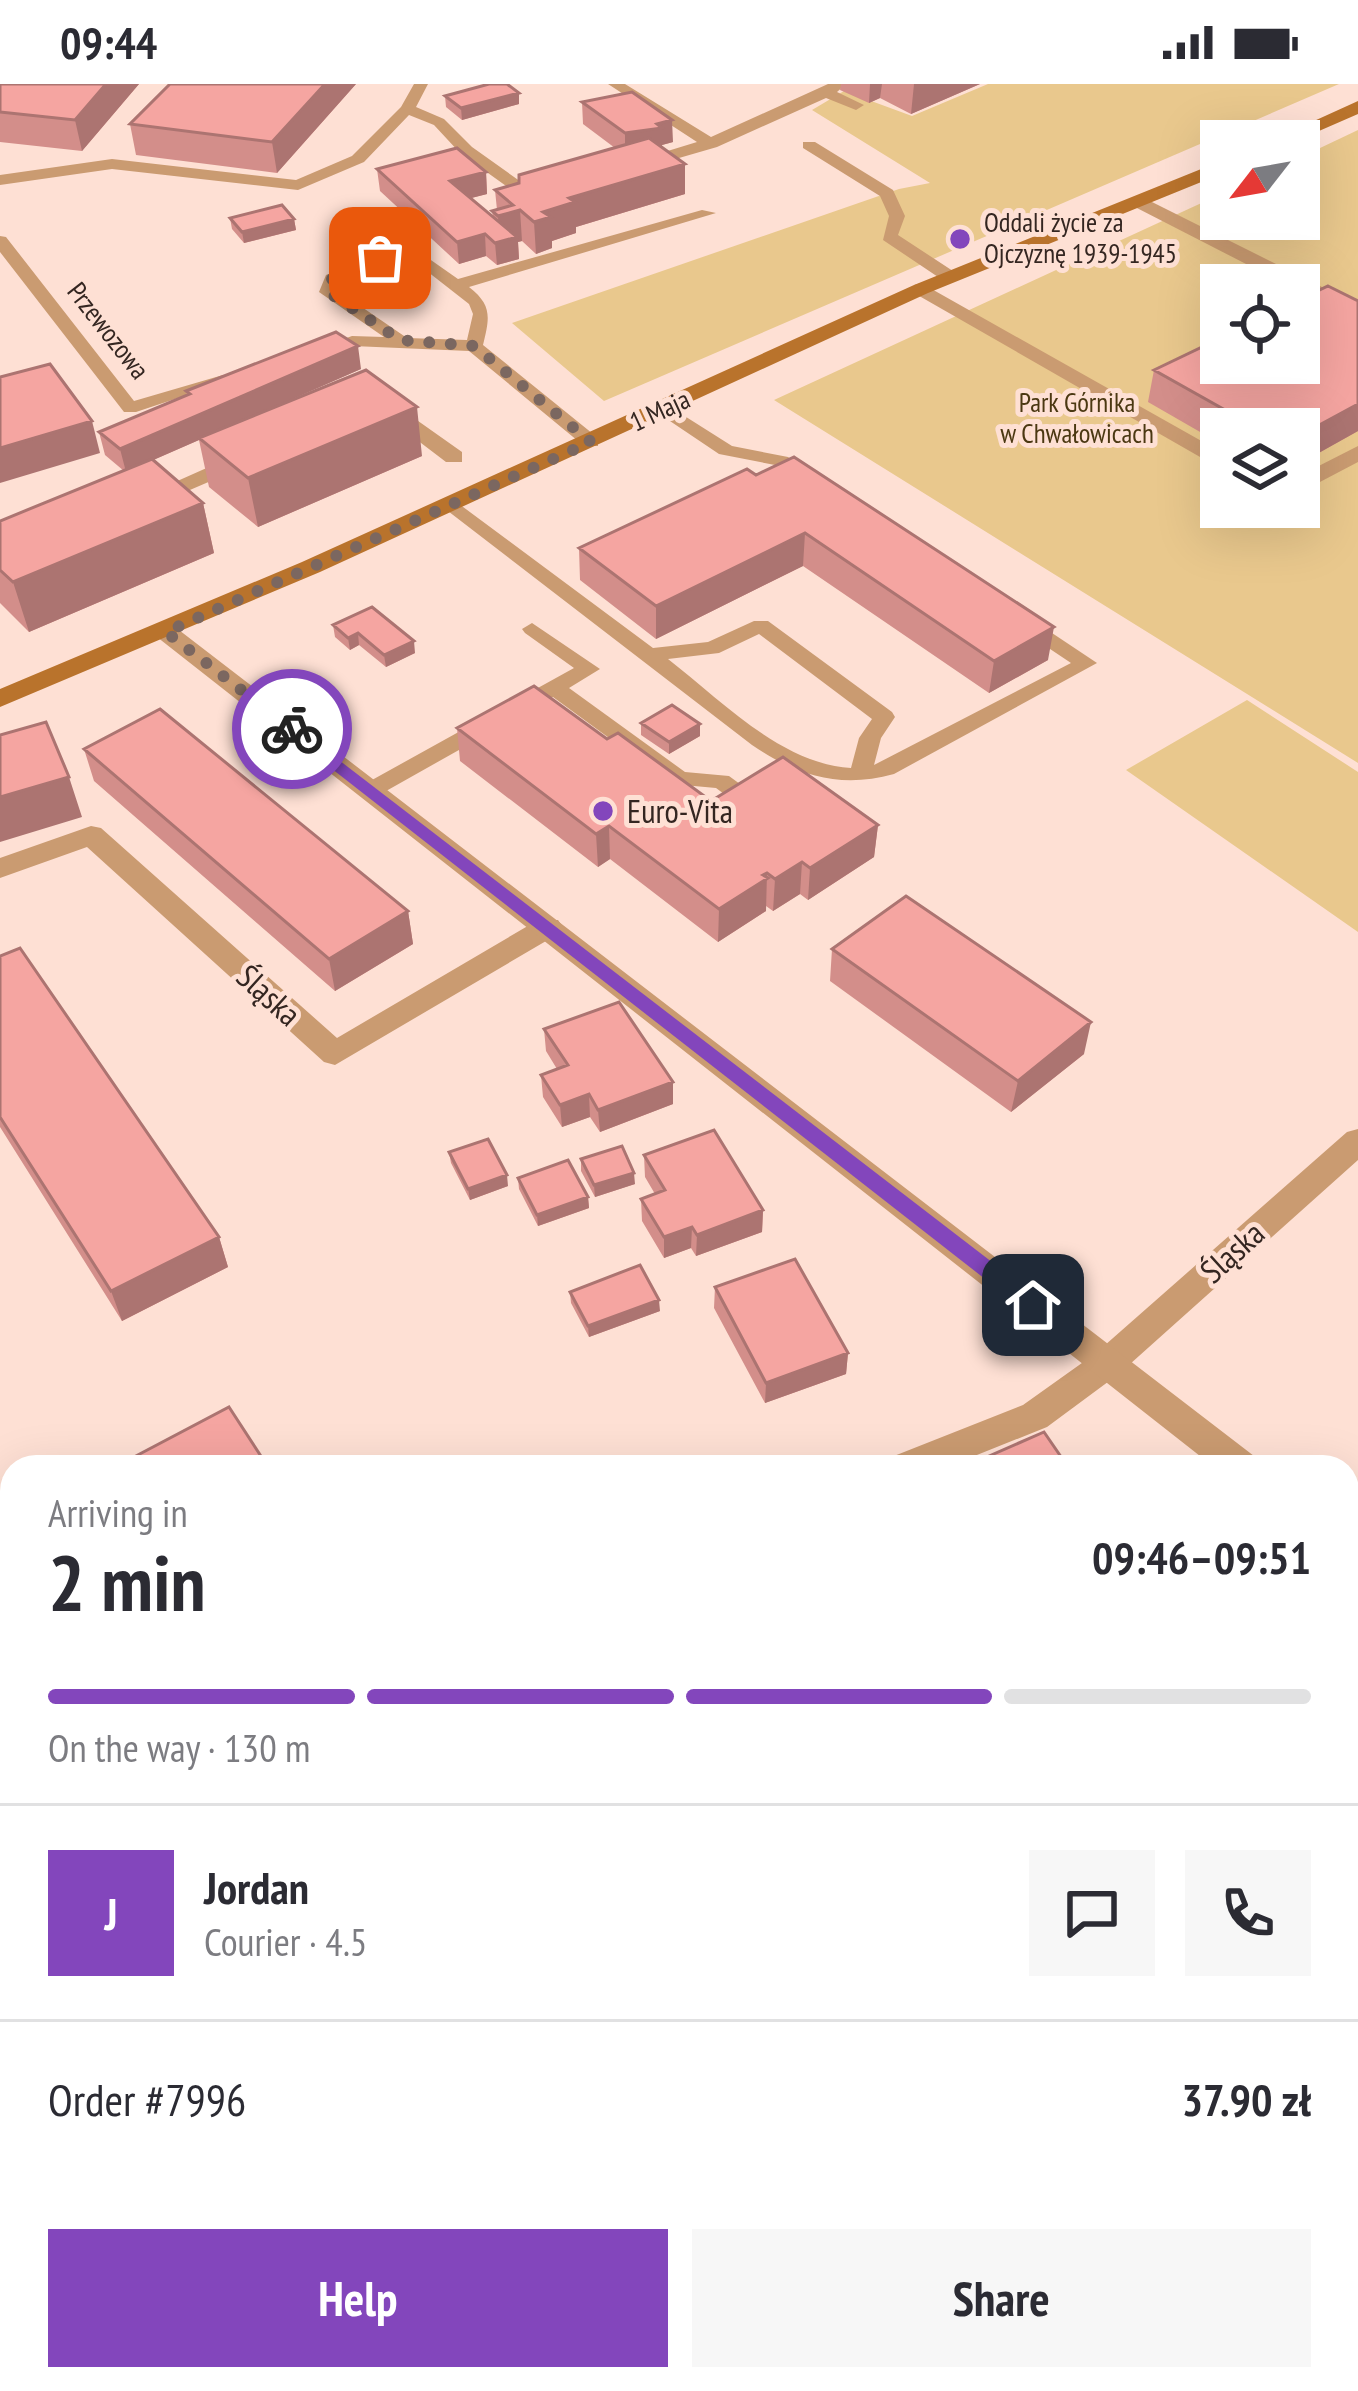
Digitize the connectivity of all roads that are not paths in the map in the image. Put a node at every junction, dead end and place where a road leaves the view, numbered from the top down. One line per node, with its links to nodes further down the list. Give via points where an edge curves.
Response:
1 (421, 84): 6 (lane)
2 (615, 84): 8 (lane)
3 (832, 88): 4 (lane); 8 (lane)
4 (856, 105)
5 (1358, 107): 7 (main road)
6 (407, 109): 12 (lane, via 358,159 298,185 112,164); 13 (lane, via 439,122 529,196)
7 (1320, 124)
8 (711, 144): 10 (lane)
9 (809, 145): 17 (lane, via 887,193 898,216 889,236)
10 (621, 169)
11 (1200, 176): 14 (main road, 1 Maja)
12 (0, 180)
13 (575, 182)
14 (1140, 202): 17 (main road, 1 Maja); 20 (street)
15 (707, 213): 18 (lane)
16 (0, 241): 26 (lane, Przewozowa, via 130,408)
17 (950, 277): 19 (main road, 1 Maja)
18 (457, 285): 23 (lane, via 418,256 380,258 332,279 328,292); 24 (lane, via 482,314)
19 (921, 289): 27 (main road, 1 Maja); 31 (street, via 1129,398)
20 (1327, 298): 21 (street); 22 (street)
21 (1320, 302)
22 (1358, 314)
23 (400, 340): 24 (lane); 25 (lane, via 352,341)
24 (474, 346): 29 (lane)
25 (307, 355)
26 (241, 374)
27 (664, 409): 29 (main road, 1 Maja); 35 (lane, via 726,451 781,461)
28 (358, 410): 33 (street, via 379,400)
29 (591, 442): 36 (main road, 1 Maja)
30 (274, 446): 37 (street)
31 (1200, 447)
32 (1358, 453): 34 (street)
33 (454, 457)
34 (1320, 474)
35 (819, 487)
36 (451, 504): 40 (main road, 1 Maja); 41 (lane)
37 (126, 508)
38 (1010, 613): 44 (lane, via 1086,663)
39 (532, 629): 42 (lane, via 589,669)
40 (166, 632): 43 (main road, 1 Maja); 45 (street)
41 (650, 656): 44 (lane, via 784,757); 44 (lane, via 712,648 761,625 884,717)
42 (554, 687): 45 (lane); 46 (lane, via 680,779 721,781)
43 (0, 699)
44 (860, 776)
45 (371, 790): 48 (street)
46 (748, 800)
47 (0, 868): 48 (street, Śląska, via 91,835 334,1054)
48 (548, 926): 50 (street)
49 (1358, 1141): 50 (street, Śląska)
50 (1108, 1363): 51 (street, Śląska, via 1035,1416); 52 (street)
51 (938, 1455)
52 (1226, 1455)

